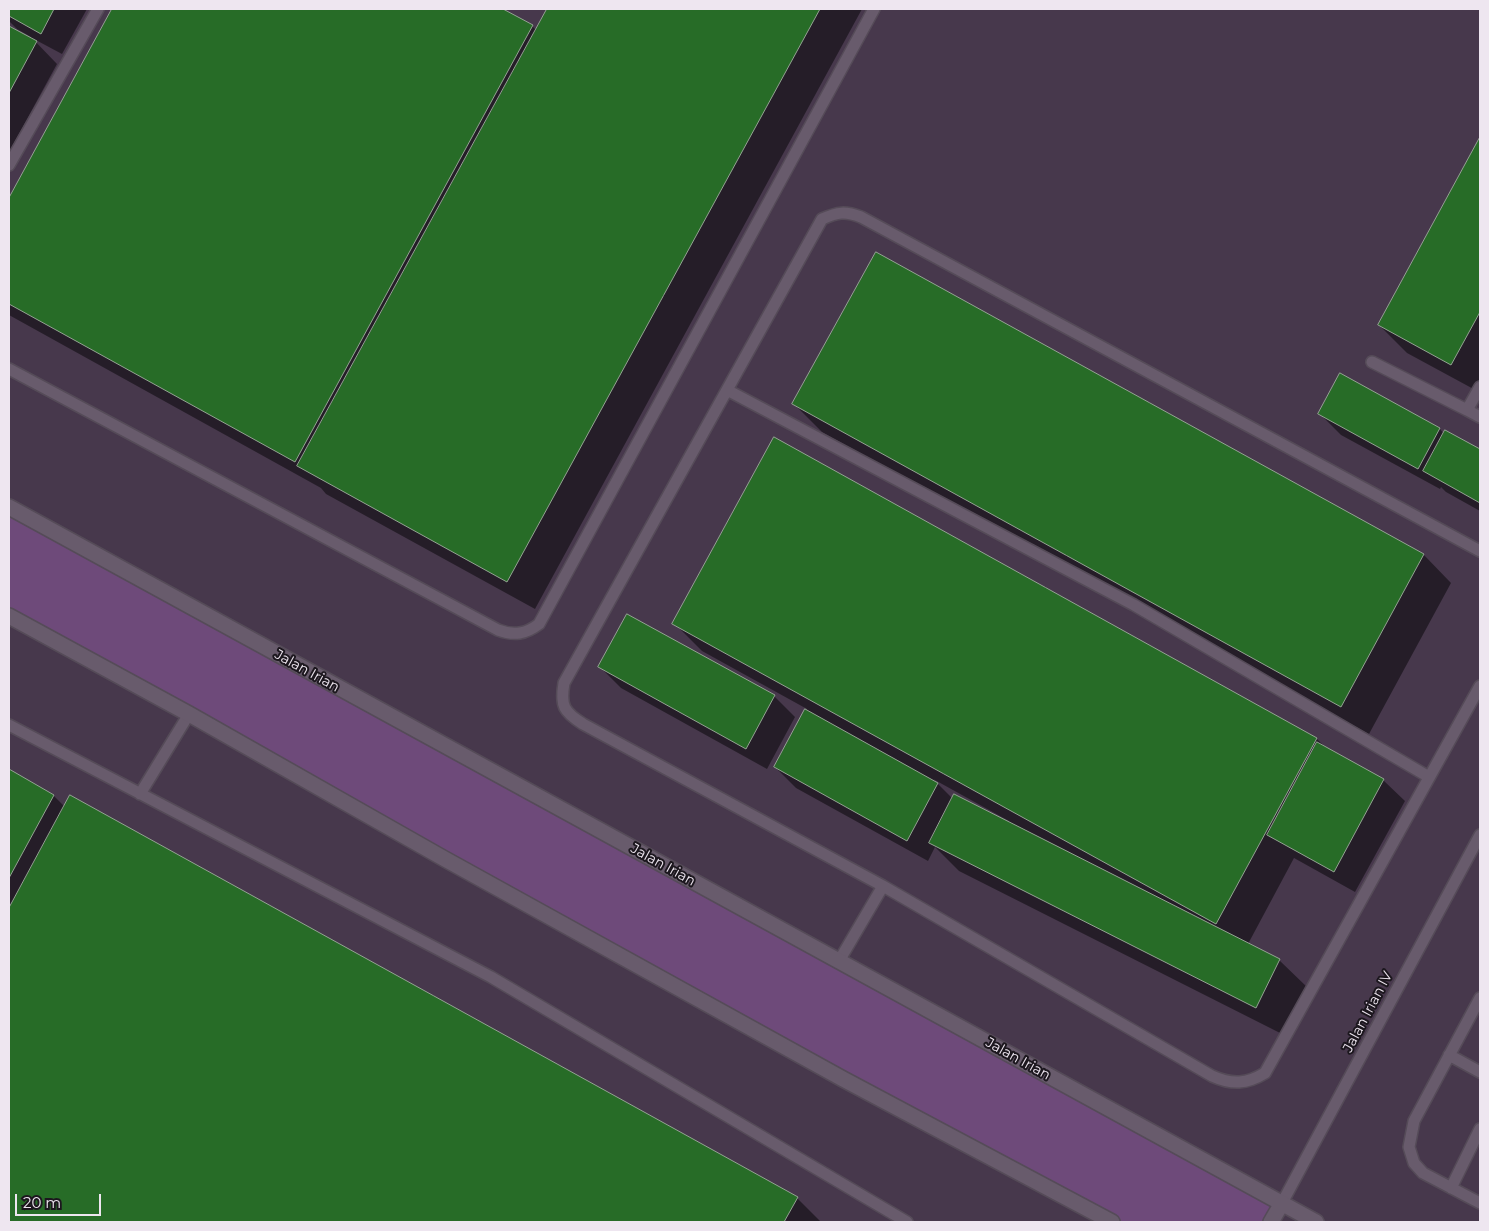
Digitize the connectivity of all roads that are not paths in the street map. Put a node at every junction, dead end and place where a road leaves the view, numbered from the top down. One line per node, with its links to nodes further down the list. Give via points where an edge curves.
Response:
1 (98, 9): 3 (lane)
2 (874, 9): 5 (lane, via 539,624 530,631 508,634 498,630)
3 (9, 165)
4 (1372, 362): 8 (lane)
5 (9, 369)
6 (1480, 387): 8 (lane)
7 (727, 390): 11 (lane, via 822,219 840,212 851,213); 16 (lane, via 1134,605); 19 (lane, via 564,683 562,694 566,712)
8 (1467, 410): 9 (lane)
9 (1480, 417)
10 (9, 507): 20 (street, Jalan Irian)
11 (1480, 550)
12 (9, 616): 14 (street)
13 (1480, 686): 16 (lane)
14 (188, 714): 17 (lane); 29 (street, via 843,1079)
15 (9, 725): 17 (lane)
16 (1429, 777): 19 (lane, via 1265,1073 1243,1082 1212,1076)
17 (140, 794): 28 (lane, via 491,977)
18 (1480, 835): 26 (lane, Jalan Irian IV)
19 (883, 886): 20 (lane)
20 (839, 961): 26 (street, Jalan Irian)
21 (1480, 998): 22 (lane)
22 (1449, 1056): 23 (lane); 25 (lane, via 1414,1120 1409,1147 1414,1163 1424,1173)
23 (1480, 1072)
24 (1480, 1129): 25 (lane)
25 (1451, 1188): 27 (lane)
26 (1282, 1203): 30 (street); 31 (street, Jalan Irian)
27 (1480, 1203)
28 (906, 1222)
29 (1112, 1222)
30 (1271, 1222)
31 (1316, 1222)

